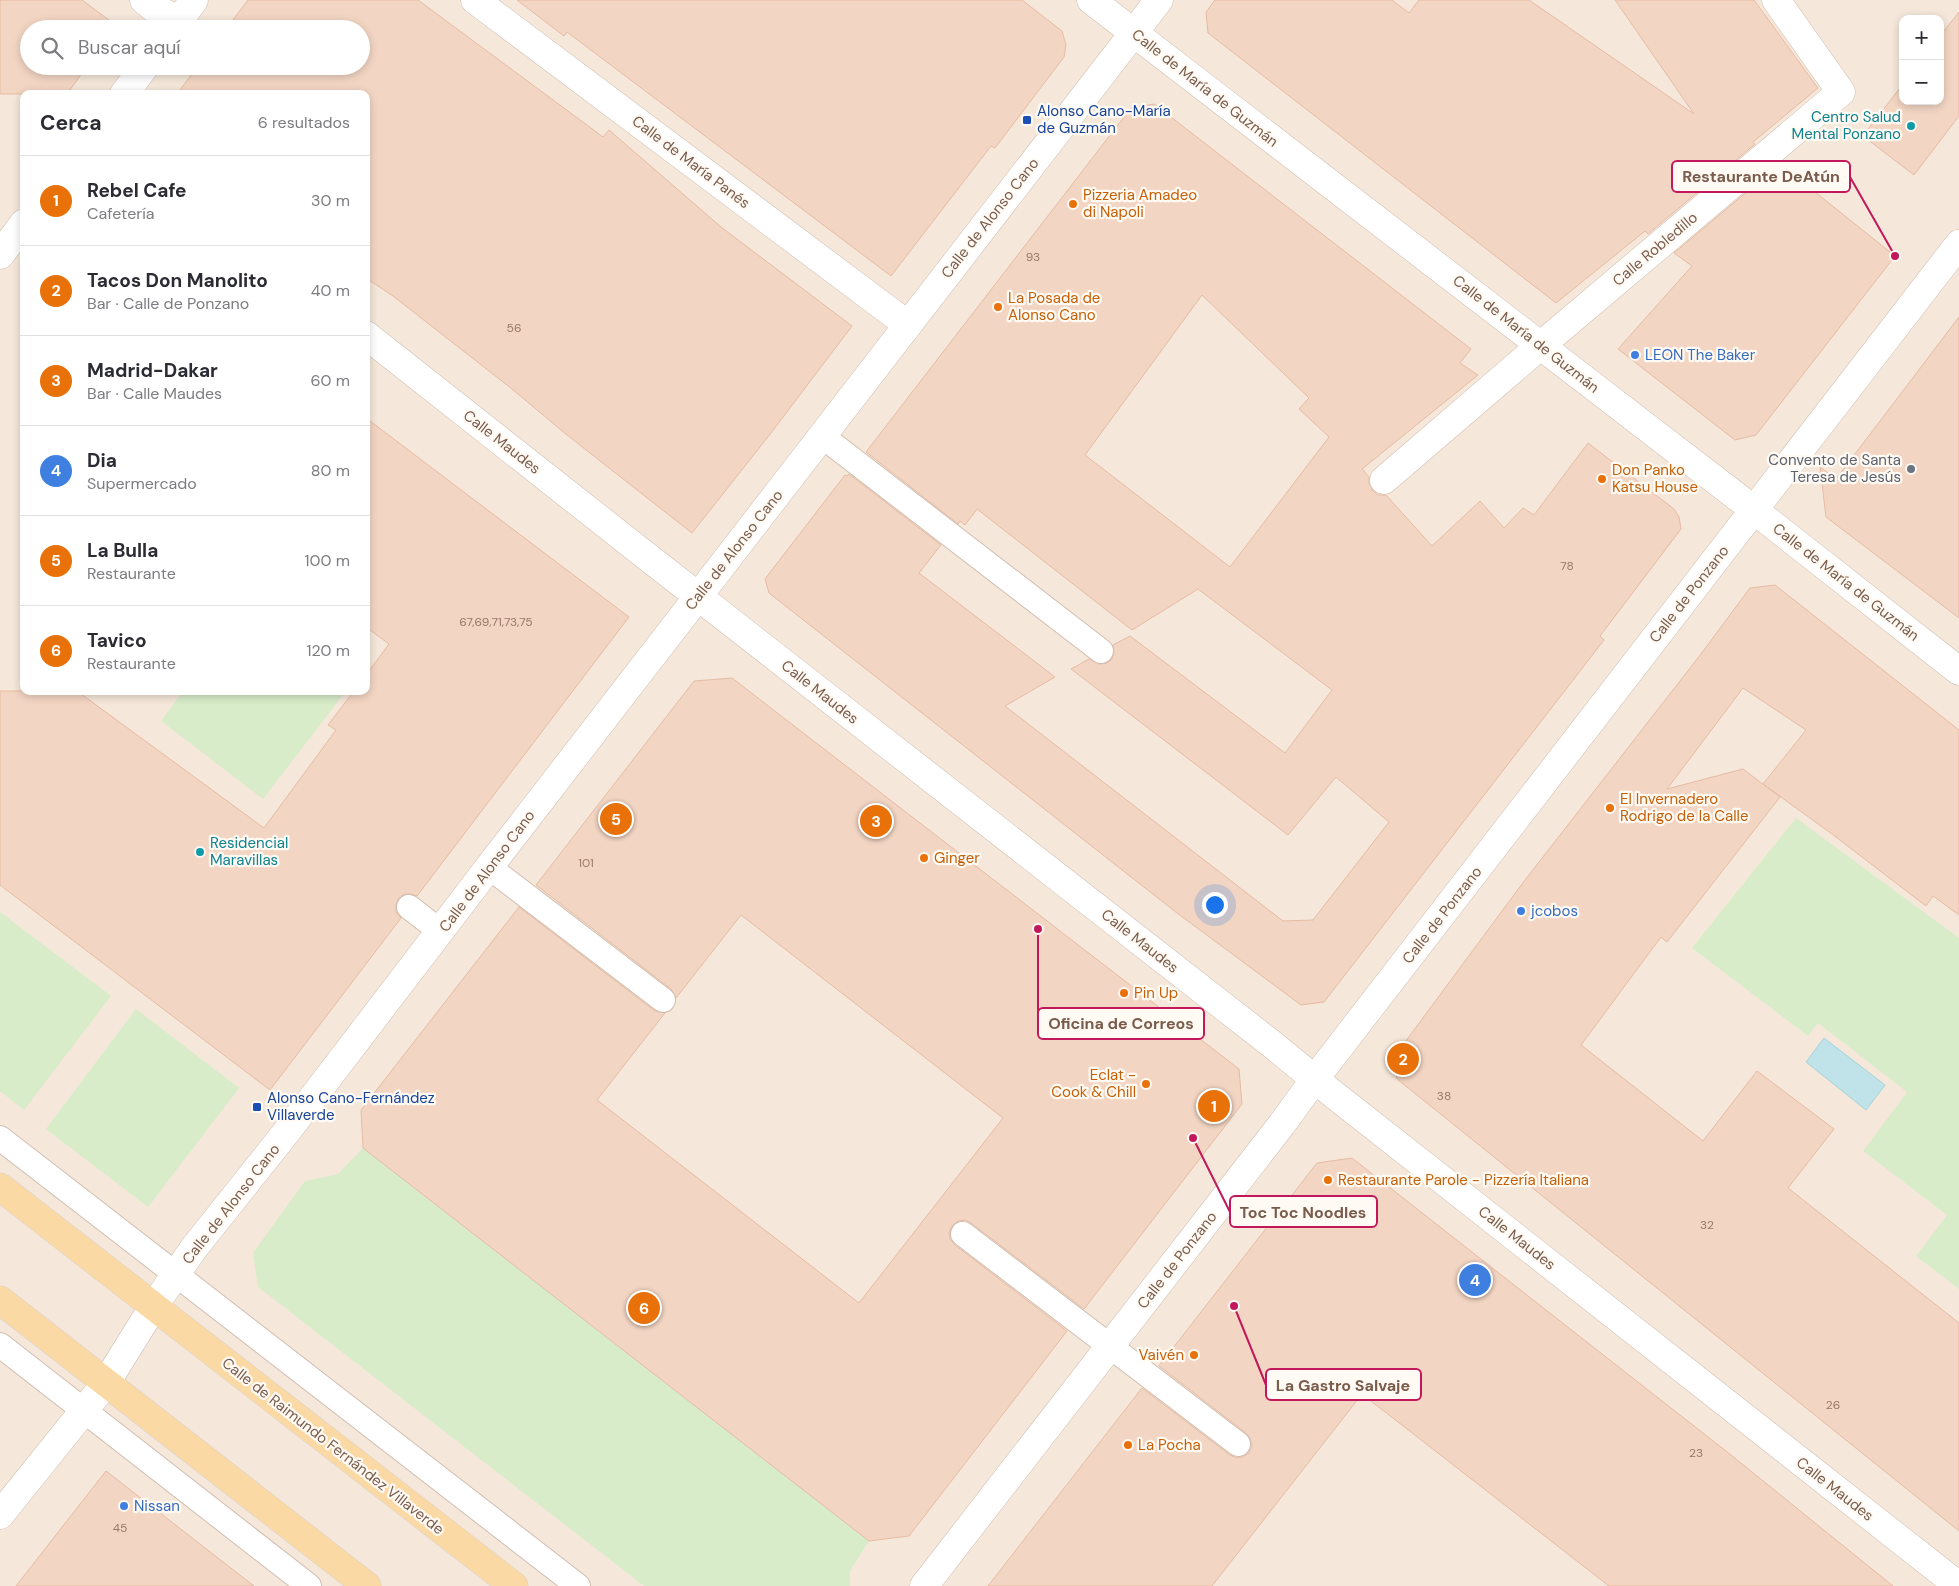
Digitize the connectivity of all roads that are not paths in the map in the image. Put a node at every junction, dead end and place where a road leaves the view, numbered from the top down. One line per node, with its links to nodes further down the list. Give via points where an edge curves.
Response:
1 (144, 0): 6 (street, via 154,8)
2 (475, 0): 13 (street, Calle de María Panés)
3 (1091, 0): 7 (street, Calle de María de Guzmán)
4 (1159, 0): 7 (street, Calle de Alonso Cano)
5 (1776, 0): 15 (street, Calle Robledillo, via 1841,92)
6 (182, 16)
7 (1133, 33): 13 (street, Calle de Alonso Cano); 15 (street, Calle de María de Guzmán)
8 (138, 75): 9 (street)
9 (127, 90)
10 (20, 228): 12 (street)
11 (1959, 244): 18 (street, Calle de Ponzano)
12 (0, 255)
13 (908, 325): 16 (street, Calle de Alonso Cano)
14 (370, 338): 19 (street, Calle Maudes)
15 (1540, 346): 17 (street, Calle Robledillo); 18 (street, Calle de María de Guzmán)
16 (822, 436): 19 (street, Calle de Alonso Cano); 20 (lane)
17 (1384, 480)
18 (1754, 510): 21 (street, Calle de María de Guzmán); 26 (street, Calle de Ponzano)
19 (698, 597): 22 (street, Calle de Alonso Cano); 26 (street, Calle Maudes)
20 (1101, 651)
21 (1959, 671)
22 (489, 867): 24 (street, Calle de Alonso Cano); 25 (lane)
23 (409, 907): 24 (lane)
24 (440, 931): 30 (street, Calle de Alonso Cano)
25 (663, 1000)
26 (1314, 1080): 34 (street, Calle de Ponzano); 44 (street, Calle Maudes)
27 (0, 1138): 30 (lane)
28 (0, 1187): 32 (main road, Calle de Raimundo Fernández Villaverde)
29 (963, 1234): 34 (lane)
30 (176, 1274): 32 (street, Calle de Alonso Cano); 42 (lane)
31 (0, 1300): 35 (main road)
32 (153, 1307): 35 (street); 41 (main road, Calle de Raimundo Fernández Villaverde)
33 (0, 1345): 36 (lane)
34 (1111, 1345): 37 (lane); 43 (street, Calle de Ponzano)
35 (106, 1383): 36 (street); 40 (main road)
36 (84, 1410): 38 (street); 39 (lane)
37 (1238, 1444)
38 (0, 1515)
39 (309, 1586)
40 (367, 1586)
41 (514, 1586)
42 (578, 1586)
43 (924, 1586)
44 (1959, 1586)

